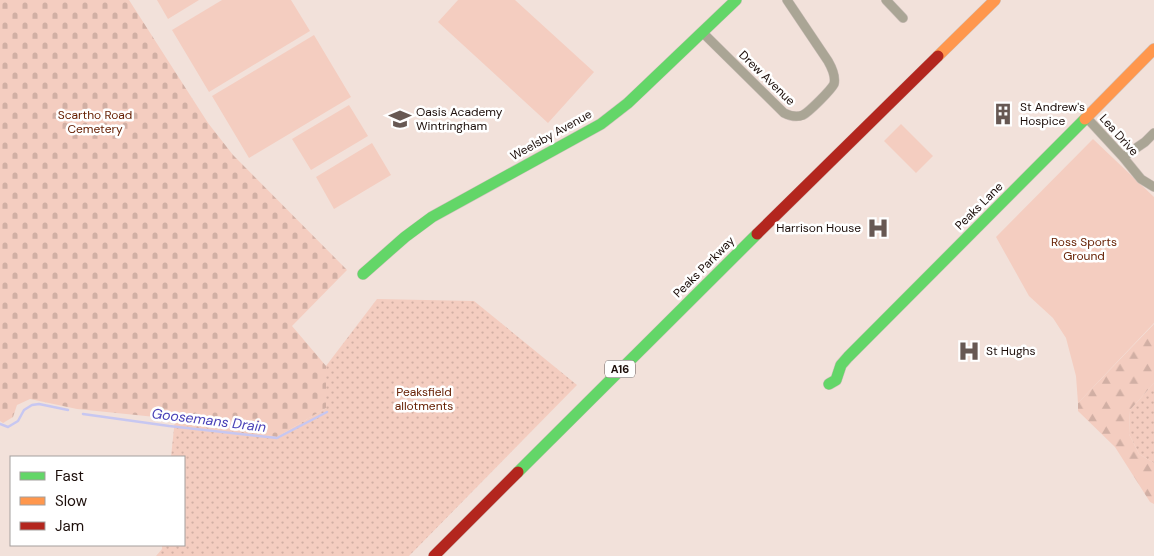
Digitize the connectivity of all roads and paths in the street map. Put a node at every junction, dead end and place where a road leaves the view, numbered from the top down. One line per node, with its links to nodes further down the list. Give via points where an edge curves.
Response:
1 (736, 0): 6 (main road, Weelsby Avenue)
2 (787, 0): 6 (street, Drew Avenue, via 828,61 834,76 830,90 801,116 784,113)
3 (886, 0): 5 (street)
4 (994, 0): 14 (main road, Peaks Parkway / A16)
5 (903, 18)
6 (702, 32): 12 (main road, Weelsby Avenue, via 628,103 601,124 432,217)
7 (1154, 49): 8 (main road, Peaks Lane)
8 (1087, 118): 10 (street, Lea Drive); 13 (main road, Peaks Lane, via 848,357 841,365 836,380)
9 (1154, 134): 10 (street)
10 (1123, 157): 11 (street, Lea Drive, via 1141,179)
11 (1154, 187)
12 (363, 274)
13 (828, 384)
14 (434, 556)

